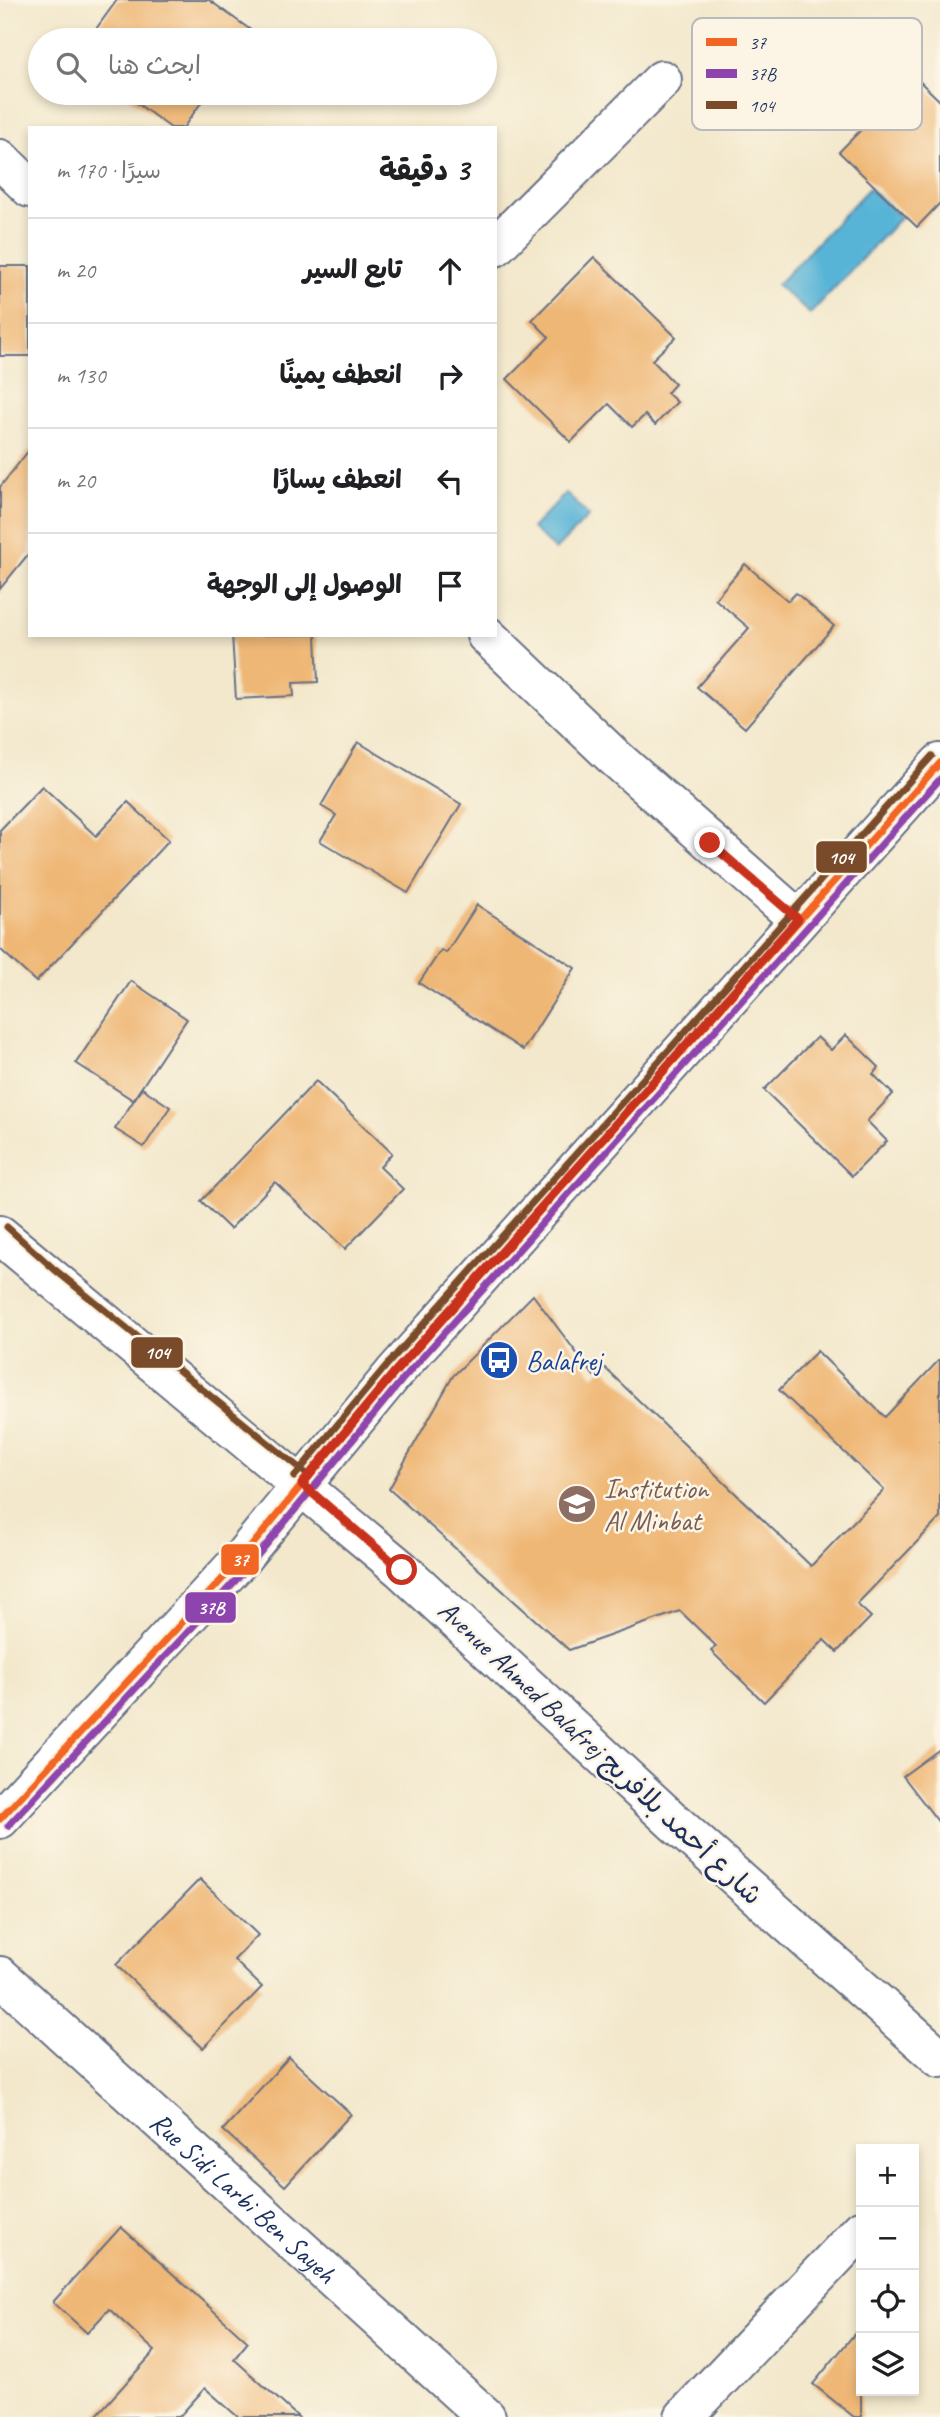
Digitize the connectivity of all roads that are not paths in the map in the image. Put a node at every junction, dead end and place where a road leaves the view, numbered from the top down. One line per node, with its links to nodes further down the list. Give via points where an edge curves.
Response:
1 (662, 80): 4 (main road)
2 (0, 159): 3 (main road)
3 (28, 186)
4 (497, 245)
5 (488, 637): 7 (main road, via 613,756)
6 (940, 762): 7 (main road)
7 (798, 919): 9 (main road, via 394,1373)
8 (0, 1235): 9 (main road, Avenue Ahmed Balafrej شارع أحمد بلافريج)
9 (302, 1484): 10 (main road, via 240,1560); 12 (main road, Avenue Ahmed Balafrej شارع أحمد بلافريج)
10 (0, 1819)
11 (0, 1976): 14 (main road, Rue Sidi Larbi Ben Sayeh)
12 (940, 2058)
13 (856, 2235): 15 (main road)
14 (486, 2417)
15 (684, 2417)

